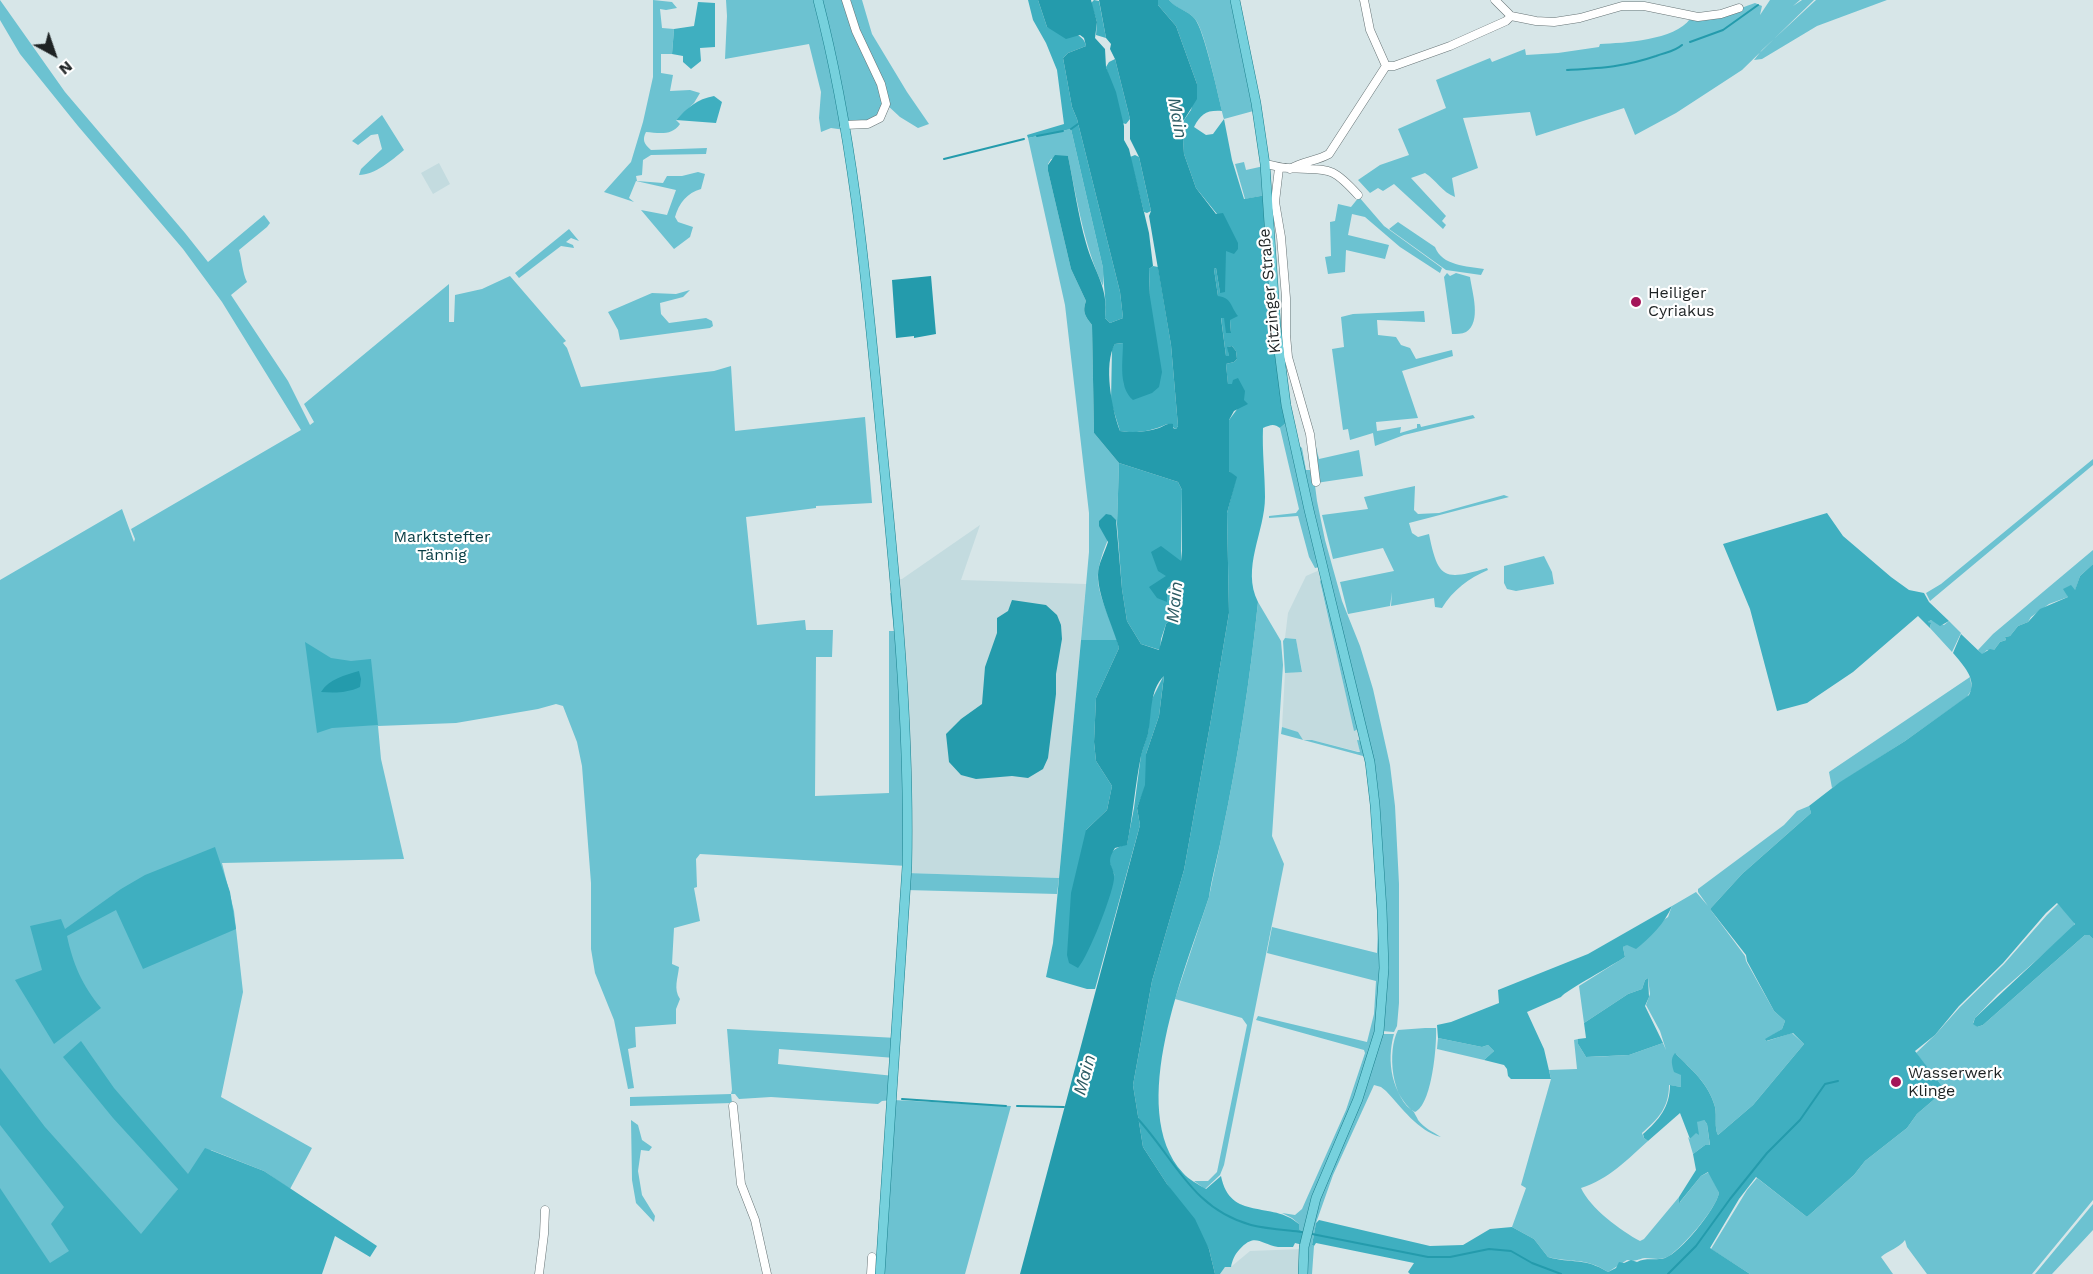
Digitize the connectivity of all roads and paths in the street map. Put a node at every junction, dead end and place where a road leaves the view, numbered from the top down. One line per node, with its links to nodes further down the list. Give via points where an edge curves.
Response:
1 (818, 0): 9 (main road)
2 (846, 0): 9 (street, via 886,104 880,118 868,124)
3 (1235, 0): 10 (main road)
4 (1364, 0): 8 (street, via 1370,30)
5 (1495, 0): 7 (street)
6 (1739, 8): 7 (street, via 1704,17 1637,5 1617,6 1563,21)
7 (1511, 16): 8 (street, via 1450,46)
8 (1386, 66): 12 (street, via 1329,154)
9 (844, 125): 21 (main road, via 866,277 887,499 900,642 908,829)
10 (1265, 164): 11 (street); 22 (main road, via 1284,394 1370,762 1384,948 1377,1039 1358,1099 1316,1198 1304,1247)
11 (1279, 168): 12 (street); 14 (street, Kitzinger Straße, via 1275,202 1281,237 1288,357 1310,434)
12 (1290, 169): 13 (street, via 1334,172)
13 (1358, 195)
14 (1316, 482)
15 (733, 1106): 19 (street, via 741,1184 755,1220)
16 (544, 1209): 18 (street)
17 (872, 1257): 20 (street)
18 (539, 1274)
19 (767, 1274)
20 (871, 1274)
21 (880, 1274)
22 (1303, 1274)

